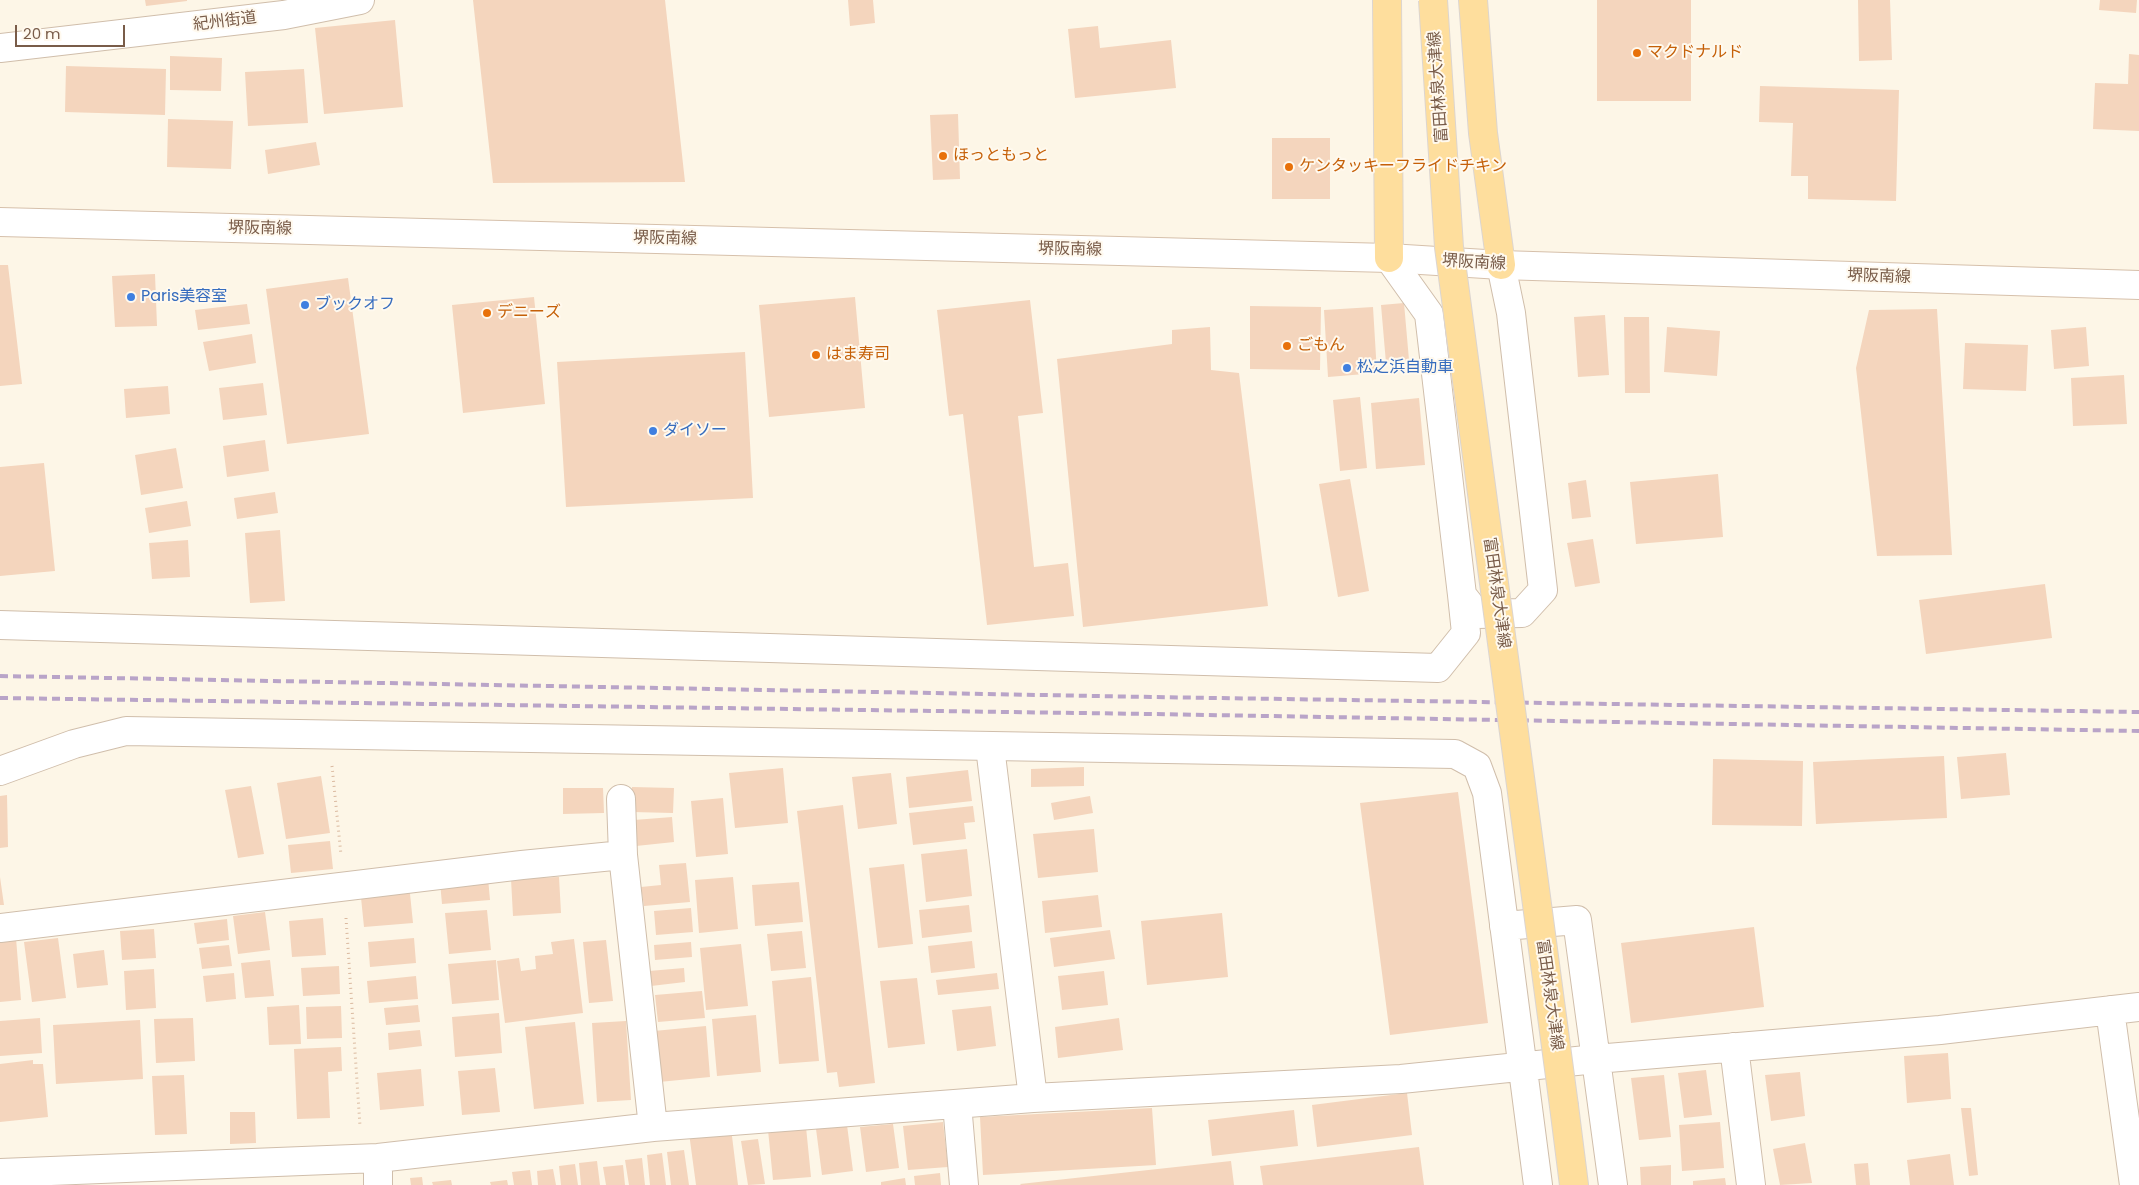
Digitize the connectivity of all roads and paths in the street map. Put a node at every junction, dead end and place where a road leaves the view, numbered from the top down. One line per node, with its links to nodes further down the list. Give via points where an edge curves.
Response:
1 (360, 0): 5 (street, 紀州街道)
2 (1387, 0): 8 (main road)
3 (1433, 0): 34 (main road, 富田林泉大津線, bridge, via 1449,247)
4 (1473, 0): 9 (main road, via 1483,134)
5 (284, 7): 6 (street, 紀州街道)
6 (0, 48)
7 (0, 222): 8 (street, 堺阪南線)
8 (1389, 258): 9 (street, 堺阪南線); 11 (street, via 1429,314)
9 (1501, 265): 10 (street, 堺阪南線); 11 (street, via 1511,313 1543,590 1522,613 1477,614)
10 (2139, 285)
11 (1462, 595): 12 (street, via 1466,633 1438,668)
12 (0, 625)
13 (990, 747): 15 (street, via 126,732 74,744); 19 (street, via 1455,754 1478,766 1487,793); 26 (street)
14 (331, 761): 18 (path)
15 (0, 771)
16 (621, 799): 17 (street)
17 (623, 856): 18 (street); 28 (street)
18 (344, 887): 20 (street); 29 (path, via 362,1146)
19 (1504, 926): 24 (street, via 1577,920); 25 (street)
20 (0, 928)
21 (2139, 1007): 22 (street)
22 (2110, 1010): 23 (street, via 1940,1030); 37 (street)
23 (1734, 1047): 24 (street); 36 (street)
24 (1596, 1059): 25 (street); 35 (street)
25 (1522, 1067): 26 (street, via 1401,1079); 33 (street)
26 (1033, 1098): 27 (street)
27 (957, 1104): 28 (street); 32 (street)
28 (653, 1127): 29 (street)
29 (378, 1158): 30 (street); 31 (street)
30 (0, 1174)
31 (378, 1185)
32 (964, 1185)
33 (1538, 1185)
34 (1574, 1185)
35 (1613, 1185)
36 (1751, 1185)
37 (2134, 1185)

